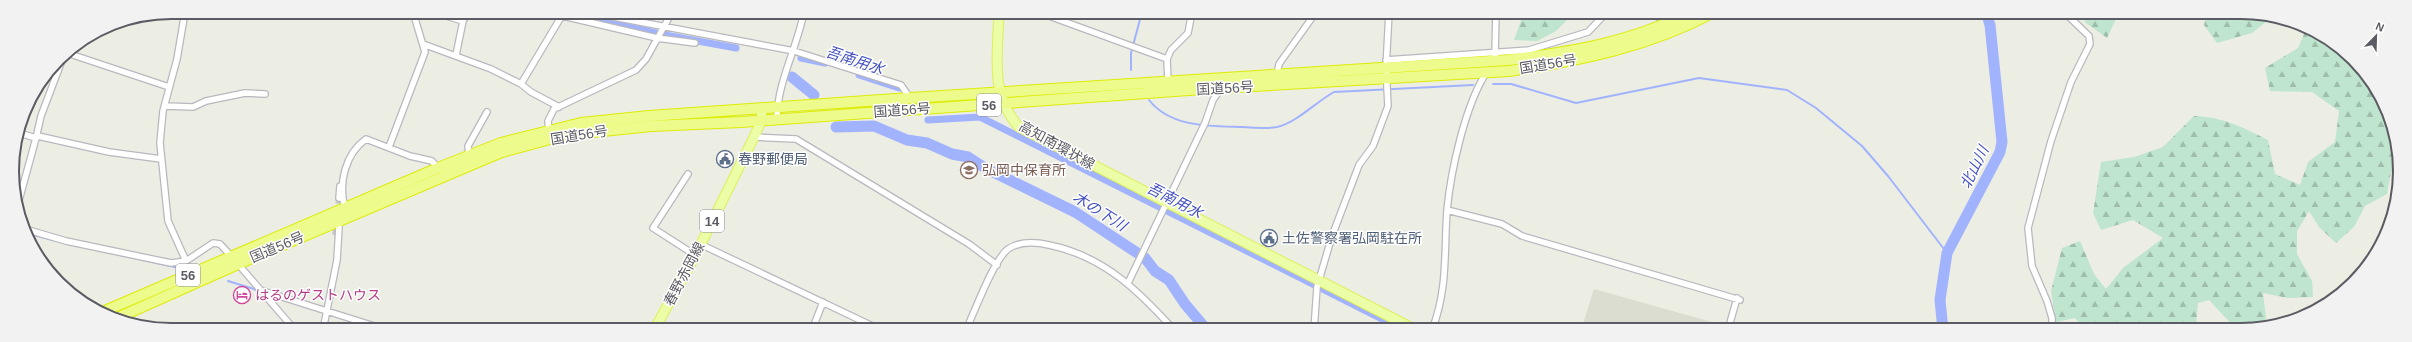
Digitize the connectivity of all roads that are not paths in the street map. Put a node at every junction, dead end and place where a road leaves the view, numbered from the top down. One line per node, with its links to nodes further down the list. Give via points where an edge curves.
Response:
1 (184, 19): 35 (street)
2 (415, 19): 22 (street)
3 (456, 19): 19 (street)
4 (561, 19): 34 (street)
5 (589, 19): 20 (street)
6 (611, 19): 20 (street)
7 (668, 19): 20 (street)
8 (802, 19): 23 (street)
9 (999, 19): 37 (main road, 高知南環状線)
10 (1057, 19): 27 (street)
11 (1191, 19): 27 (street, via 1188,33)
12 (1309, 19): 30 (street, via 1278,64)
13 (1390, 19): 31 (street)
14 (1496, 19): 26 (street)
15 (1600, 19): 26 (street, via 1588,32)
16 (1677, 19): 26 (highway, 国道56号 / 56, via 1633,36 1592,47 1553,54)
17 (1700, 19): 29 (highway, 国道56号 / 56, via 1673,32 1594,56 1554,65)
18 (2071, 19): 91 (street, via 2089,36 2090,44 2072,82 2051,141 2027,236 2032,266 2047,301)
19 (463, 21): 25 (street)
20 (660, 33): 21 (street); 23 (street); 42 (street, via 646,59 636,70)
21 (695, 43)
22 (423, 44): 25 (street); 52 (street, via 426,52)
23 (794, 51): 39 (street, via 901,85); 43 (street)
24 (73, 55): 35 (street)
25 (456, 55): 34 (street)
26 (1495, 58): 29 (street); 31 (highway, 国道56号 / 56)
27 (1167, 59): 33 (street)
28 (59, 69): 50 (street, via 41,116)
29 (1486, 72): 31 (highway, 国道56号 / 56); 62 (street, via 1461,137 1453,166)
30 (1277, 75): 31 (highway, 国道56号 / 56); 32 (highway, 国道56号 / 56)
31 (1387, 77): 36 (highway, 国道56号 / 56); 73 (street, via 1388,106 1384,120 1350,186)
32 (1228, 79): 33 (highway, 国道56号 / 56); 36 (street)
33 (1168, 82): 37 (highway, 国道56号 / 56)
34 (521, 84): 42 (street)
35 (169, 87): 41 (street)
36 (1220, 89): 40 (highway, 国道56号 / 56); 60 (street)
37 (999, 92): 39 (highway, 国道56号 / 56); 40 (main road, 高知南環状線)
38 (264, 94): 41 (street, via 245,93 206,101 192,107)
39 (910, 98): 43 (highway, 国道56号 / 56)
40 (1002, 103): 46 (highway, 国道56号 / 56); 60 (main road, 高知南環状線, via 1019,127)
41 (164, 106): 54 (street)
42 (559, 107): 49 (street, via 550,114)
43 (777, 108): 44 (highway, 国道56号 / 56); 46 (street)
44 (762, 109): 47 (main road, 春野赤岡線 / 14); 49 (highway, 国道56号 / 56, via 617,119)
45 (487, 112): 53 (street, via 468,146)
46 (777, 119): 47 (highway, 国道56号 / 56)
47 (762, 121): 49 (highway, 国道56号 / 56); 51 (main road, 春野赤岡線 / 14)
48 (24, 133): 50 (street)
49 (549, 134): 53 (highway, 国道56号 / 56, via 500,143); 63 (highway, 国道56号 / 56)
50 (37, 137): 54 (street, via 108,152); 58 (street)
51 (754, 137): 66 (main road, 春野赤岡線 / 14); 71 (street, via 796,139 969,244)
52 (389, 147): 55 (street, via 410,156 432,161); 57 (street, via 366,139 346,166)
53 (469, 156): 55 (highway, 国道56号 / 56)
54 (161, 159): 70 (street, via 166,181 168,221)
55 (438, 168): 61 (highway, 国道56号 / 56)
56 (688, 174): 67 (street, via 653,228)
57 (344, 177): 59 (street); 61 (street)
58 (21, 194)
59 (339, 198)
60 (1165, 205): 72 (street); 73 (main road, 高知南環状線)
61 (345, 208): 68 (highway, 国道56号 / 56)
62 (1447, 210): 89 (street, via 1443,296); 90 (street, via 1502,224 1522,236 1738,299)
63 (337, 222): 68 (highway, 国道56号 / 56); 69 (street)
64 (32, 232): 70 (street, via 171,263)
65 (335, 235): 69 (street, via 334,258)
66 (700, 244): 67 (main road, 春野赤岡線 / 14); 75 (street)
67 (695, 255): 82 (main road, 春野赤岡線 / 14)
68 (235, 260): 70 (street, via 220,244 213,243); 74 (street); 76 (highway, 国道56号 / 56); 78 (highway, 国道56号 / 56)
69 (337, 260): 77 (street)
70 (186, 261)
71 (997, 265): 72 (street, via 1007,250 1017,244 1039,243 1070,249 1094,259); 85 (street)
72 (1128, 283): 86 (street)
73 (1318, 284): 87 (street); 88 (main road, 高知南環状線)
74 (263, 290): 77 (street); 79 (street)
75 (823, 302): 83 (street); 84 (street)
76 (109, 309)
77 (328, 312): 80 (street); 81 (street)
78 (125, 316)
79 (289, 323)
80 (325, 323)
81 (364, 323)
82 (658, 323)
83 (815, 323)
84 (866, 323)
85 (969, 323)
86 (1167, 323)
87 (1315, 323)
88 (1401, 323)
89 (1434, 323)
90 (1730, 323)
91 (2052, 323)

